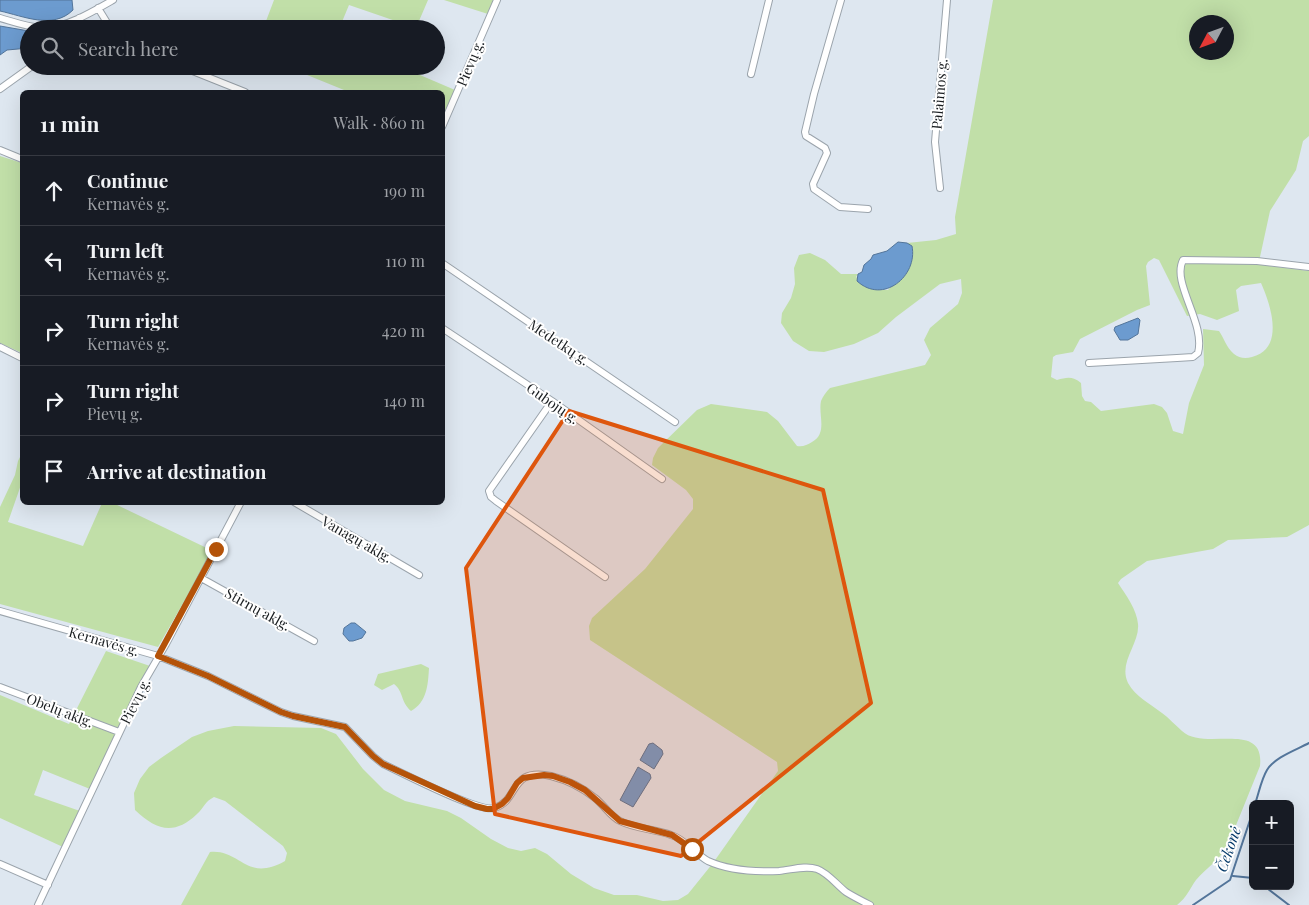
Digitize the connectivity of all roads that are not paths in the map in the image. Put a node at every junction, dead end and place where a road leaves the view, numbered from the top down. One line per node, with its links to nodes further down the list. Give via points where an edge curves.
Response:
1 (113, 0): 6 (street)
2 (497, 0): 17 (street, Pievų g.)
3 (770, 0): 12 (street)
4 (841, 0): 21 (street, via 805,132 827,153 813,184 814,189 840,207)
5 (947, 0): 20 (street, Palaimos g., via 935,142)
6 (98, 8): 8 (street); 10 (street)
7 (0, 18): 11 (street)
8 (79, 18): 9 (street)
9 (74, 20)
10 (105, 20)
11 (20, 24)
12 (751, 74)
13 (20, 75): 15 (street)
14 (202, 75): 16 (street)
15 (0, 89)
16 (240, 90)
17 (445, 120)
18 (0, 150): 19 (street)
19 (20, 157)
20 (940, 188)
21 (868, 209)
22 (445, 265): 29 (street, Medetkų g.)
23 (1309, 267): 27 (street, via 1257,260 1183,260 1181,277 1198,327 1198,352 1192,357)
24 (445, 330): 28 (street, Gubojų g.)
25 (0, 347): 26 (street)
26 (20, 357)
27 (1089, 363)
28 (552, 401): 30 (street, Gubojų g.); 34 (street, via 489,491 496,501)
29 (675, 422)
30 (662, 479)
31 (239, 505): 35 (street, Pievų g.)
32 (299, 505): 33 (street, Vanagų aklg.)
33 (419, 575)
34 (605, 577)
35 (201, 578): 37 (street, Stirnų aklg.); 38 (street, Pievų g.)
36 (0, 611): 38 (street, Kernavės g.)
37 (314, 641)
38 (158, 656): 40 (street, Pievų g.); 44 (street, Kernavės g., via 208,676 281,712 345,727 383,764 475,806 493,809 508,798 523,778 553,776 585,790 620,821 672,835 709,861 752,871 818,870 846,892)
39 (0, 687): 40 (street, Obelų aklg.)
40 (119, 732): 42 (street, Pievų g.)
41 (0, 864): 42 (street)
42 (48, 885): 43 (street, Pievų g.)
43 (38, 905)
44 (870, 905)

